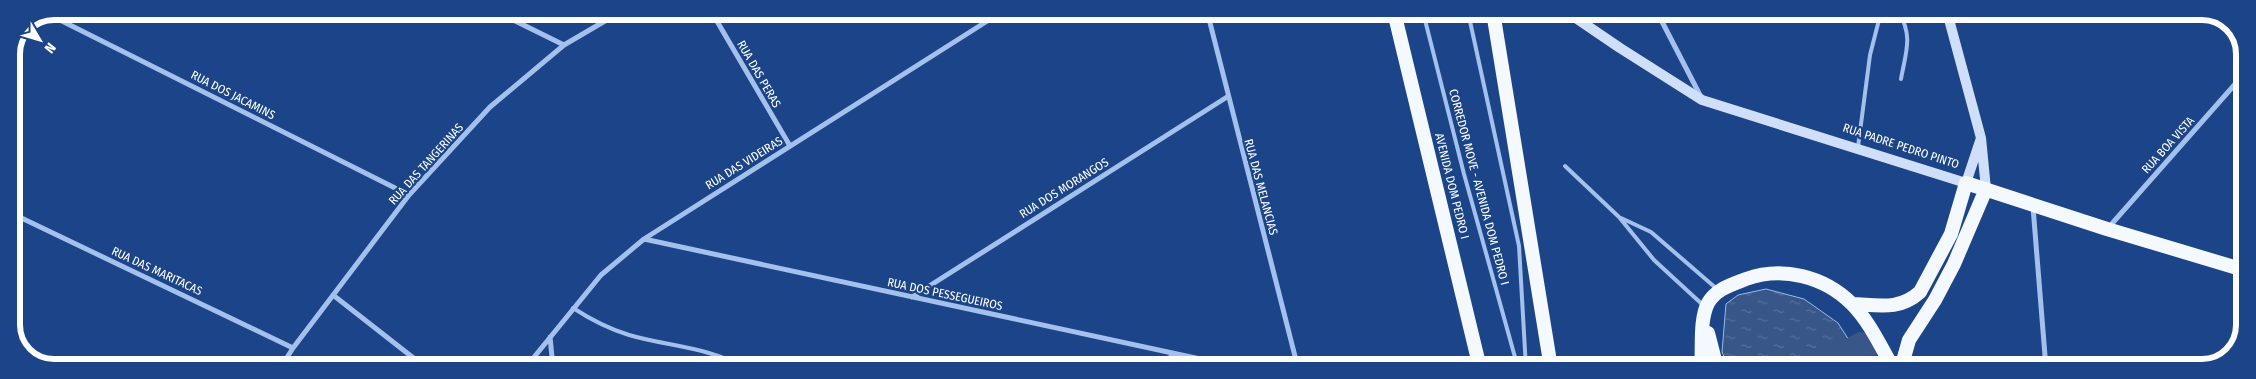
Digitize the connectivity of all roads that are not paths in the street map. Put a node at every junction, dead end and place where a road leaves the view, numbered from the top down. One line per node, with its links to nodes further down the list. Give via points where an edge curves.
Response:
1 (60, 20): 27 (street, RUA DOS JACAMINS)
2 (513, 20): 16 (street)
3 (607, 20): 16 (street, RUA DAS TANGERINAS)
4 (717, 20): 22 (street, RUA DAS PERAS)
5 (989, 20): 22 (street, RUA DAS VIDEIRAS)
6 (1209, 20): 19 (street, RUA DAS MELANCIAS)
7 (1396, 20): 51 (highway, AVENIDA DOM PEDRO I)
8 (1425, 20): 52 (lane, CORREDOR MOVE - AVENIDA DOM PEDRO I)
9 (1470, 20): 53 (lane, CORREDOR MOVE - AVENIDA DOM PEDRO I, via 1519,246)
10 (1494, 20): 54 (highway)
11 (1579, 20): 20 (main road, RUA PADRE PEDRO PINTO)
12 (1661, 20): 20 (street)
13 (1880, 20): 23 (lane, via 1870,55)
14 (1904, 20): 17 (lane, via 1908,44)
15 (1949, 20): 21 (main road)
16 (564, 45): 27 (street, RUA DAS TANGERINAS, via 490,108)
17 (1902, 78)
18 (2236, 83): 31 (street, RUA BOA VISTA)
19 (1228, 96): 36 (street, RUA DOS MORANGOS); 50 (street, RUA DAS MELANCIAS)
20 (1702, 100): 23 (main road, RUA PADRE PEDRO PINTO)
21 (1981, 138): 25 (main road); 26 (main road)
22 (790, 146): 32 (street, RUA DAS VIDEIRAS)
23 (1858, 148): 25 (main road, RUA PADRE PEDRO PINTO)
24 (1565, 166): 30 (lane)
25 (1966, 183): 26 (highway, RUA PADRE PEDRO PINTO); 37 (highway, via 1950,234 1920,292 1899,305)
26 (1986, 189): 28 (highway, RUA PADRE PEDRO PINTO); 58 (highway, via 1954,264 1909,340)
27 (409, 195): 35 (street, RUA DAS TANGERINAS)
28 (2033, 204): 31 (highway, RUA PADRE PEDRO PINTO); 59 (street)
29 (20, 217): 41 (street, RUA DAS MARITACAS)
30 (1619, 217): 34 (lane, via 1651,232); 39 (lane, via 1654,260)
31 (2108, 229): 33 (highway, RUA PADRE PEDRO PINTO)
32 (644, 239): 36 (street, RUA DOS PESSEGUEIROS); 38 (street, RUA DAS VIDEIRAS, via 601,275)
33 (2236, 268)
34 (1719, 290): 37 (highway, via 1753,277 1783,273 1811,277); 39 (highway, via 1708,303)
35 (333, 295): 41 (street, RUA DAS TANGERINAS); 44 (street)
36 (912, 297): 42 (street, RUA DOS PESSEGUEIROS)
37 (1852, 304): 57 (highway)
38 (574, 308): 40 (street, RUA DAS VIDEIRAS); 47 (lane, via 591,320 628,335)
39 (1705, 313): 55 (highway); 56 (highway)
40 (550, 336): 45 (street, RUA DAS VIDEIRAS); 46 (street)
41 (293, 348): 43 (street, RUA DAS TANGERINAS)
42 (1178, 354): 48 (street); 49 (street, RUA DOS PESSEGUEIROS)
43 (286, 359)
44 (415, 359)
45 (532, 359)
46 (551, 359)
47 (728, 359)
48 (1164, 359)
49 (1201, 359)
50 (1296, 359)
51 (1478, 359)
52 (1515, 359)
53 (1526, 359)
54 (1550, 359)
55 (1702, 359)
56 (1714, 359)
57 (1888, 359)
58 (1904, 359)
59 (2045, 359)

